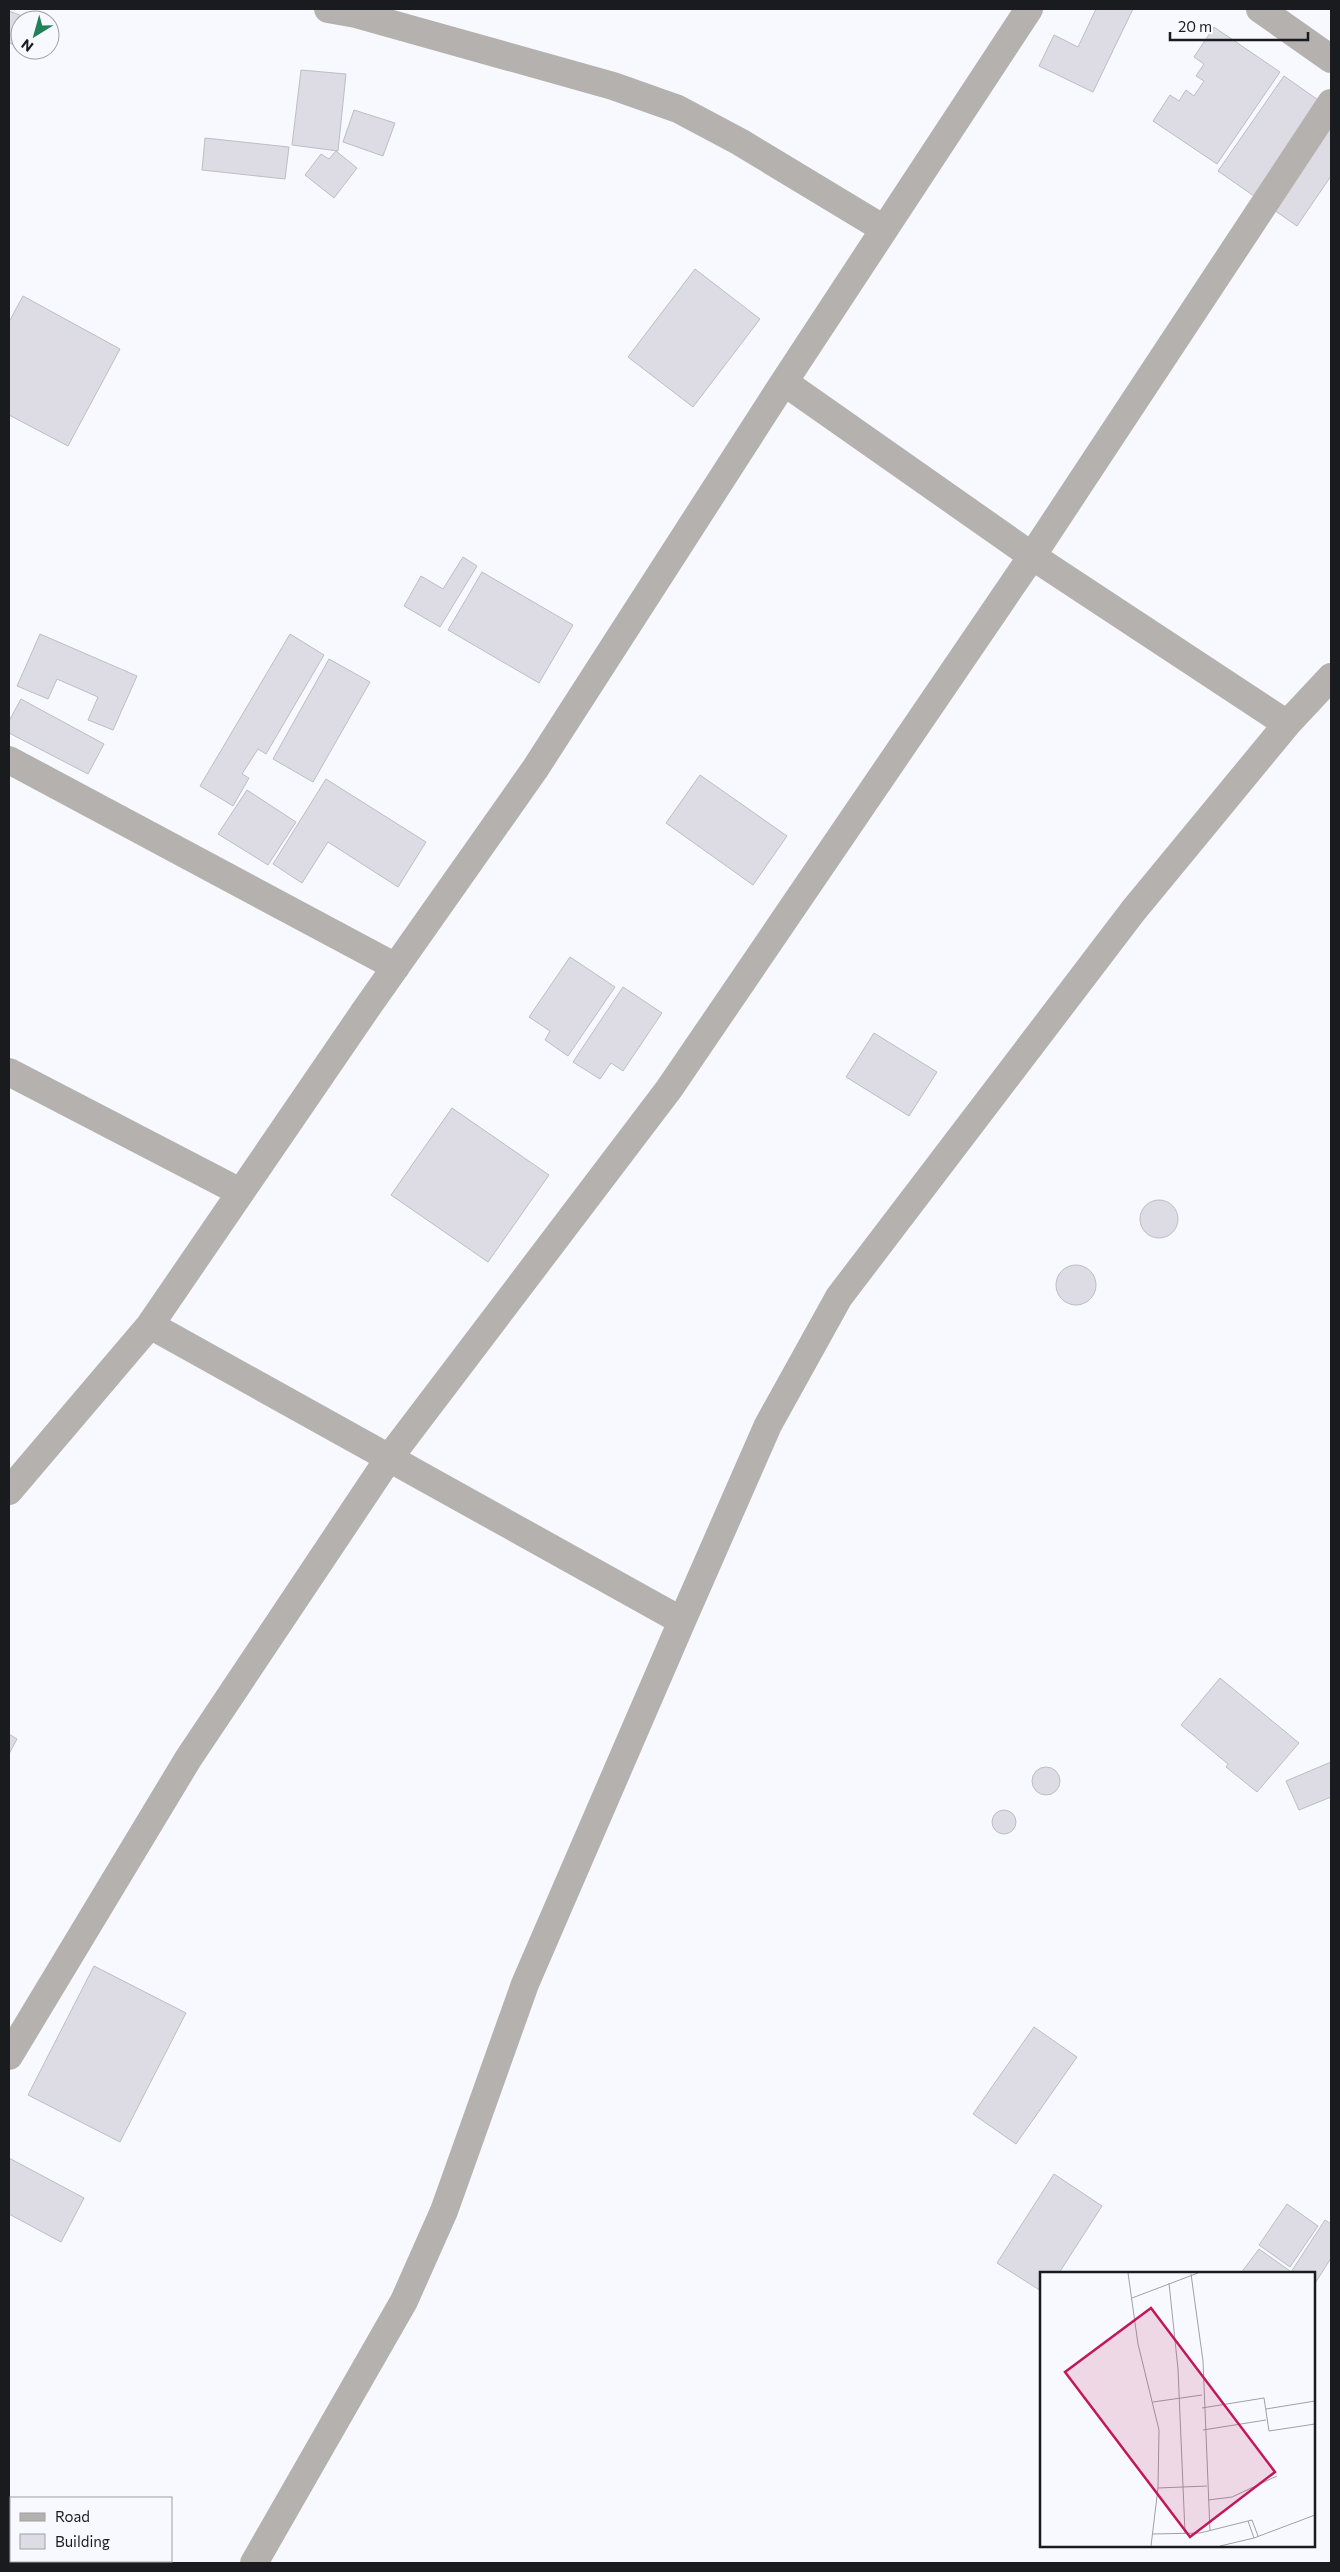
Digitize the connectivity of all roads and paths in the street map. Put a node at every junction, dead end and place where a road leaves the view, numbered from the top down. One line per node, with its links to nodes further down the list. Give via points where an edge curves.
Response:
1 (328, 9): 6 (street, via 604,83 678,109 740,142)
2 (1029, 9): 6 (street)
3 (1260, 9): 4 (street)
4 (1331, 59)
5 (1331, 103): 8 (street)
6 (884, 229): 7 (street)
7 (784, 382): 8 (street); 12 (street, via 535,769)
8 (1032, 556): 10 (street); 16 (street, via 669,1088)
9 (1331, 677): 10 (street)
10 (1287, 724): 18 (street, via 1133,911 840,1297 768,1425)
11 (9, 760): 12 (street)
12 (396, 967): 14 (street)
13 (9, 1072): 14 (street)
14 (240, 1192): 15 (street)
15 (150, 1325): 16 (street); 17 (street)
16 (389, 1458): 18 (street); 19 (street, via 188,1759)
17 (9, 1491)
18 (682, 1621): 20 (street, via 525,1984 444,2211 404,2301)
19 (9, 2056)
20 (254, 2563)

